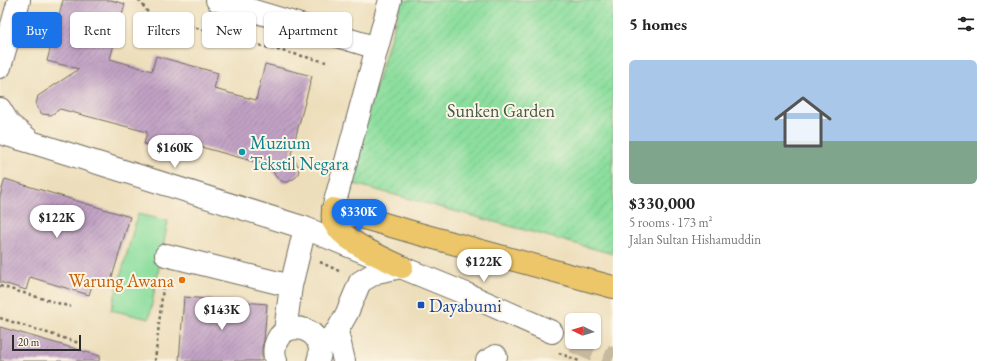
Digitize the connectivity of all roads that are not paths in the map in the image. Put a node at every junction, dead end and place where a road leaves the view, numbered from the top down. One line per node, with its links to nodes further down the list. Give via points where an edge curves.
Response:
1 (18, 0): 5 (street)
2 (217, 0): 4 (street)
3 (390, 0): 4 (street)
4 (377, 48): 9 (street)
5 (0, 67)
6 (0, 109): 8 (street, via 9,124)
7 (0, 133): 8 (street)
8 (34, 143): 10 (street)
9 (333, 209): 12 (highway, via 332,219 349,238); 14 (highway)
10 (305, 228): 12 (street); 13 (street)
11 (166, 255): 13 (street)
12 (402, 267): 16 (street, via 377,272 360,282); 17 (street)
13 (291, 286): 15 (street)
14 (613, 287)
15 (286, 331): 18 (street, via 293,328 307,330 318,341); 19 (street, via 276,343)
16 (337, 331): 18 (street); 20 (street)
17 (552, 332)
18 (319, 354)
19 (276, 361)
20 (344, 361)

